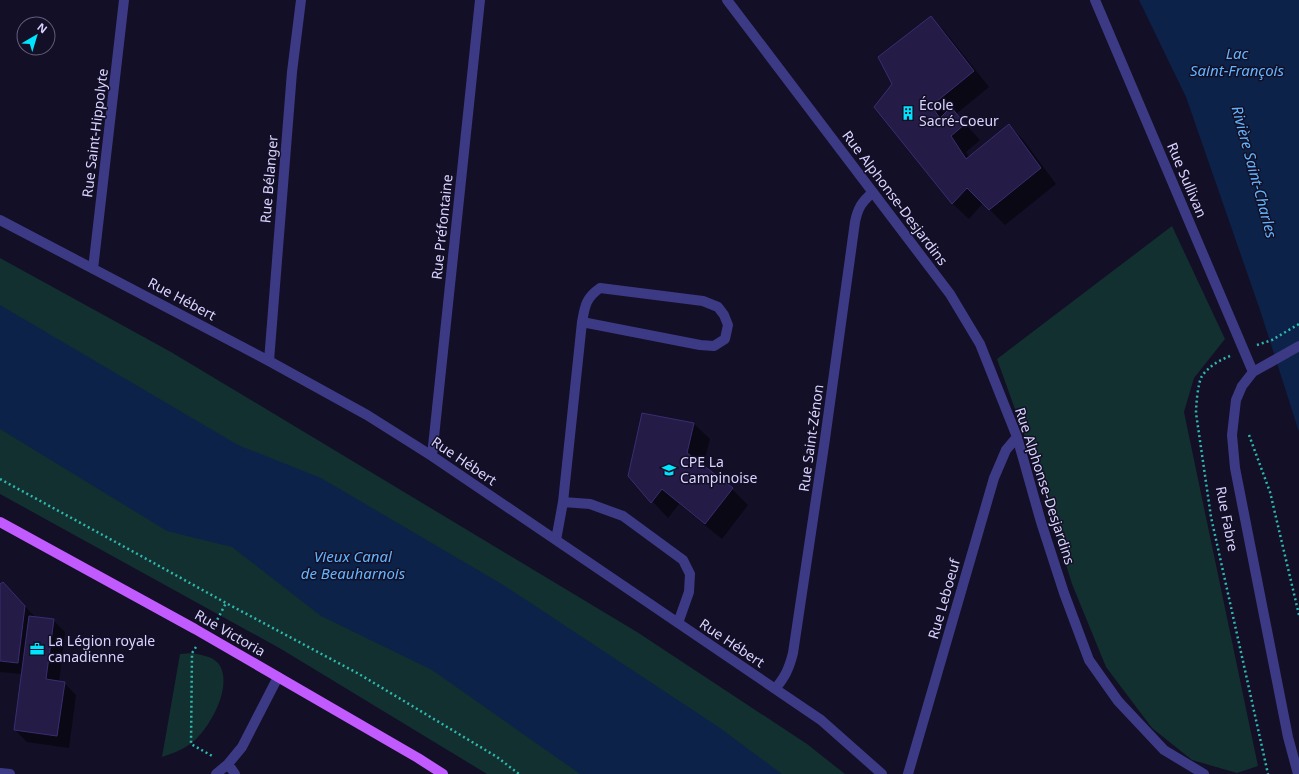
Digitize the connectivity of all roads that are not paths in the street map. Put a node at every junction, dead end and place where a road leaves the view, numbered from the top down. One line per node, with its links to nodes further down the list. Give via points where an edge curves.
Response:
1 (124, 0): 8 (street, Rue Saint-Hippolyte)
2 (301, 0): 11 (street, Rue Bélanger, via 292,72)
3 (480, 0): 14 (street, Rue Préfontaine)
4 (727, 0): 6 (street, Rue Alphonse-Desjardins)
5 (1095, 0): 12 (street, Rue Sullivan)
6 (873, 192): 13 (street, Rue Alphonse-Desjardins, via 950,294 980,344); 20 (street, Rue Saint-Zénon, via 863,201 855,222 793,653 790,668)
7 (0, 220): 8 (street, Rue Hébert)
8 (93, 269): 11 (street, Rue Hébert)
9 (582, 322): 9 (street, via 714,346 725,339 728,325 718,307 703,301 600,288 585,303); 15 (street)
10 (1299, 346): 12 (street, Rue Fabre)
11 (269, 361): 14 (street, Rue Hébert, via 367,415)
12 (1253, 372): 30 (street, Rue Fabre, via 1242,386 1236,400 1232,435 1235,468 1288,737)
13 (1017, 437): 28 (street, Rue Leboeuf, via 1006,450 994,478); 29 (street, Rue Alphonse-Desjardins, via 1041,522 1089,660 1118,701 1164,750)
14 (432, 456): 17 (street, Rue Hébert)
15 (563, 502): 17 (street); 18 (street, via 590,504 623,516 683,560 690,574 689,592)
16 (0, 522): 19 (main road, Rue Victoria)
17 (556, 540): 18 (street, Rue Hébert)
18 (678, 623): 20 (street, Rue Hébert)
19 (278, 677): 21 (street, via 242,747); 26 (main road, Rue Victoria)
20 (775, 689): 27 (street, Rue Hébert, via 821,720)
21 (228, 764): 24 (street); 25 (street)
22 (0, 773): 23 (street)
23 (10, 774)
24 (216, 774)
25 (235, 774)
26 (443, 774)
27 (882, 774)
28 (908, 774)
29 (1204, 774)
30 (1298, 774)

